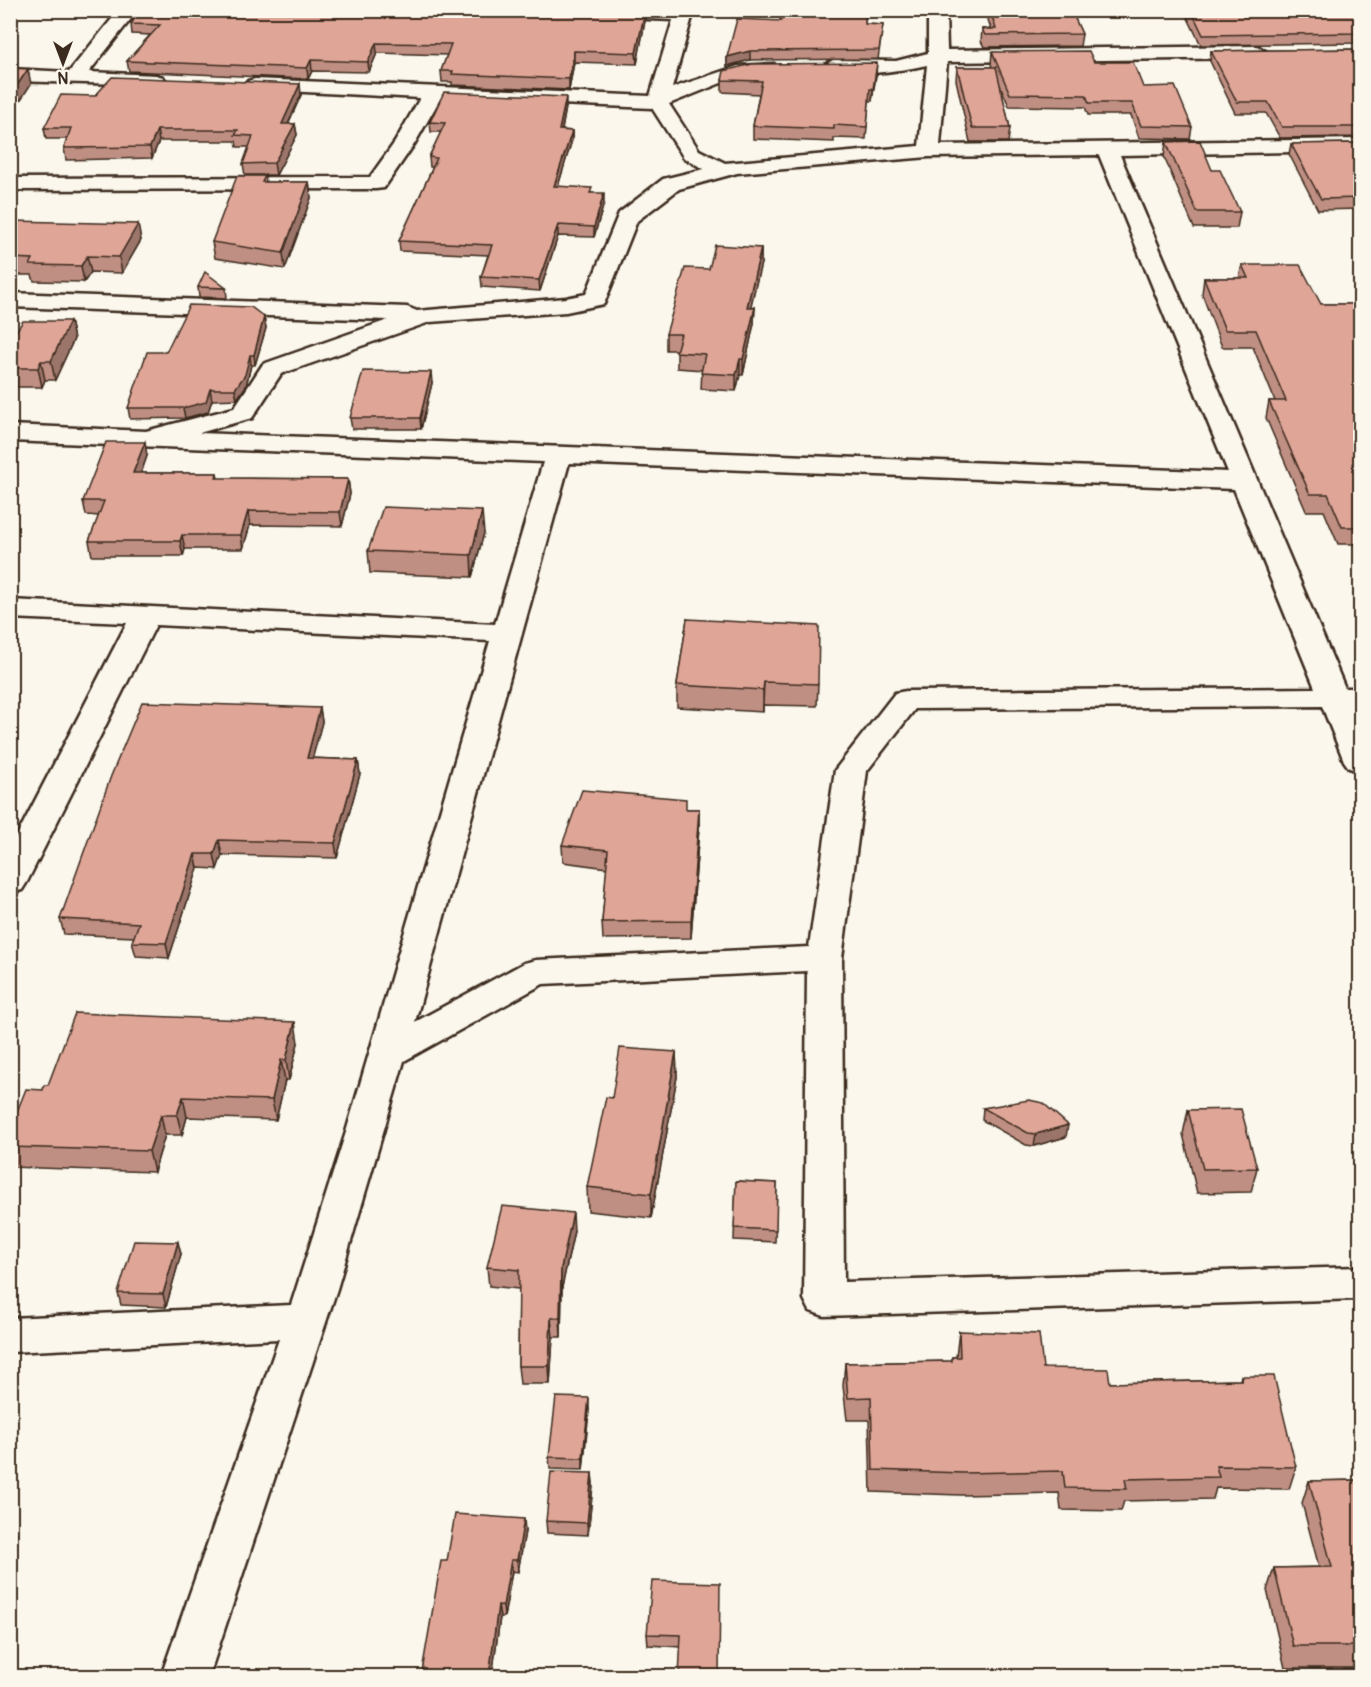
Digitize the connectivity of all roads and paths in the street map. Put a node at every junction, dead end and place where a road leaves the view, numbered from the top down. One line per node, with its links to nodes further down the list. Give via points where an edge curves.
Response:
1 (129, 10): 10 (street)
2 (569, 10): 4 (street)
3 (937, 10): 6 (street)
4 (685, 13): 14 (street)
5 (1280, 52): 6 (street)
6 (938, 56): 7 (street, via 896,67); 17 (street)
7 (819, 66)
8 (784, 67): 14 (street, via 750,68 709,79)
9 (10, 75): 10 (street)
10 (74, 78): 11 (street)
11 (170, 82)
12 (230, 84): 13 (street)
13 (433, 93): 14 (street); 19 (street, via 405,143 376,183)
14 (658, 102): 18 (street, via 692,154)
15 (1360, 145): 16 (street)
16 (1107, 148): 17 (street); 25 (street)
17 (929, 151): 18 (street)
18 (723, 170): 21 (street, via 671,184 627,218 596,299 566,305)
19 (10, 184)
20 (10, 300): 21 (street)
21 (427, 315): 23 (street, via 272,369 243,413)
22 (10, 433): 23 (street)
23 (148, 438): 24 (street)
24 (558, 454): 25 (street); 28 (street)
25 (1244, 481): 29 (street)
26 (10, 609): 27 (street)
27 (146, 615): 28 (street); 31 (street)
28 (509, 633): 33 (street)
29 (1347, 697): 30 (street); 32 (street, via 906,700 851,770)
30 (1360, 761)
31 (10, 882)
32 (825, 958): 33 (street, via 536,972); 34 (street, via 824,1299)
33 (388, 1053): 35 (street)
34 (1360, 1283)
35 (306, 1321): 36 (street); 37 (street)
36 (10, 1335)
37 (185, 1677)

